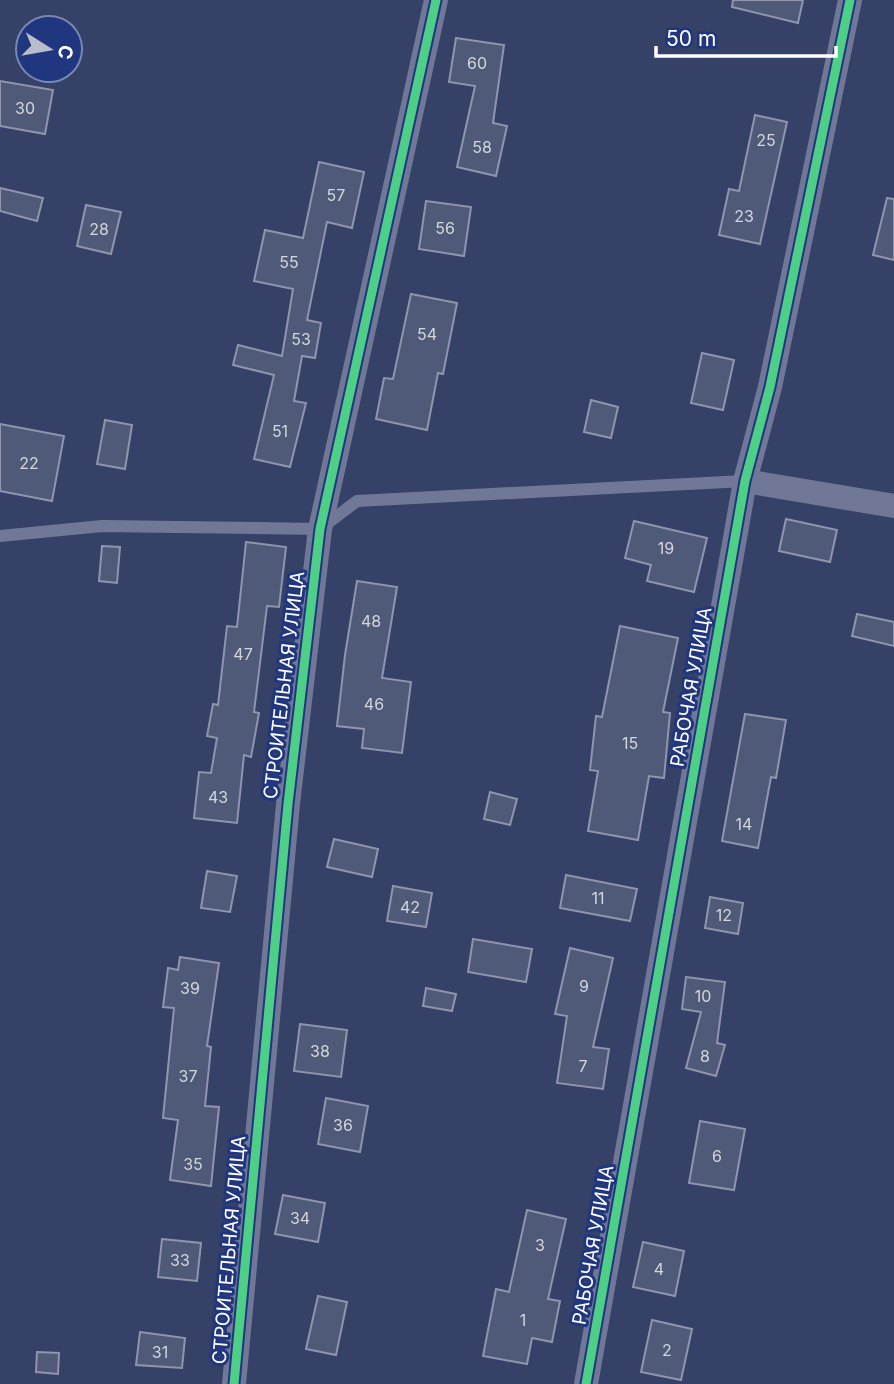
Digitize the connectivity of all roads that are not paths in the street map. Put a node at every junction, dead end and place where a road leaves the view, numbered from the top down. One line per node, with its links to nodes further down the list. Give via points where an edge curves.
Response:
1 (436, 0): 5 (street, СТРОИТЕЛЬНАЯ УЛИЦА)
2 (850, 0): 3 (street, РАБОЧАЯ УЛИЦА, via 770,387)
3 (745, 481): 4 (street); 5 (lane, via 358,501); 8 (street, РАБОЧАЯ УЛИЦА)
4 (894, 506)
5 (320, 529): 6 (lane, via 102,526); 7 (street, СТРОИТЕЛЬНАЯ УЛИЦА, via 288,804)
6 (0, 536)
7 (234, 1384)
8 (586, 1384)

